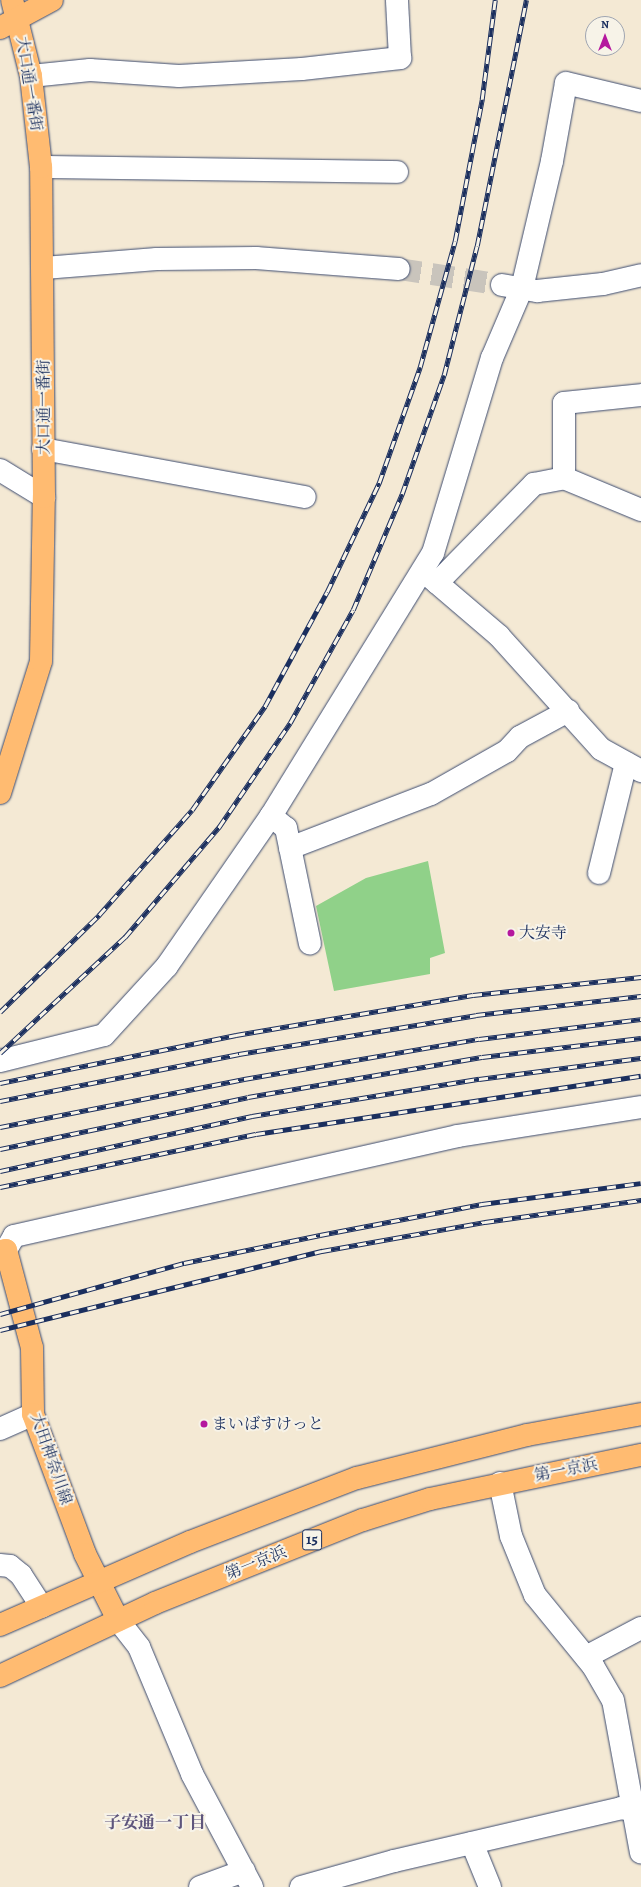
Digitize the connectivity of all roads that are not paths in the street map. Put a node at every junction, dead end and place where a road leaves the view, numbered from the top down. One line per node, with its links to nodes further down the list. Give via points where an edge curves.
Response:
1 (52, 0): 3 (main road)
2 (397, 0): 4 (street, via 400,58 302,69 179,76 90,70)
3 (10, 15): 4 (main road, 大口通一番街)
4 (31, 76): 6 (main road, 大口通一番街)
5 (641, 101): 11 (street, via 566,83 552,160)
6 (41, 167): 7 (street); 8 (main road, 大口通一番街)
7 (397, 172)
8 (44, 268): 9 (street, via 157,259 256,258); 13 (main road, 大口通一番街)
9 (399, 269)
10 (641, 275): 11 (street, via 603,284 537,291)
11 (512, 287): 19 (street, via 433,554)
12 (641, 395): 15 (street, via 564,403)
13 (43, 449): 16 (main road, 大口通一番街); 17 (street)
14 (0, 470): 16 (street)
15 (564, 478): 18 (street); 19 (street, via 534,484)
16 (44, 497): 22 (main road, 大口通一番街, via 41,661)
17 (305, 497)
18 (641, 510)
19 (430, 577): 20 (street, via 499,636); 23 (street)
20 (568, 711): 21 (street, via 602,749); 24 (street, via 520,737 507,751 431,794)
21 (634, 767): 25 (street)
22 (0, 793)
23 (271, 816): 24 (street, via 286,828); 27 (street, via 167,966 104,1035)
24 (290, 848): 26 (street)
25 (599, 873)
26 (310, 944)
27 (0, 1061)
28 (641, 1106): 29 (street, via 458,1136 30,1232 14,1236)
29 (3, 1251): 30 (main road, 大田神奈川線, via 32,1348)
30 (33, 1414): 32 (street); 36 (main road, 大田神奈川線)
31 (641, 1414): 36 (main road, via 519,1437 357,1478)
32 (0, 1429)
33 (641, 1455): 34 (main road, 第一京浜 / 15)
34 (500, 1483): 38 (main road, 第一京浜 / 15, via 363,1520); 41 (street, via 511,1536 535,1595)
35 (0, 1565): 37 (street, via 10,1566 21,1575)
36 (98, 1581): 37 (main road); 38 (main road, 大田神奈川線)
37 (42, 1607): 39 (main road)
38 (118, 1620): 42 (main road, 第一京浜 / 15); 46 (street, via 139,1647 192,1774)
39 (0, 1625)
40 (641, 1628): 41 (street)
41 (586, 1657): 43 (street, via 613,1700)
42 (0, 1676)
43 (636, 1812): 44 (street, via 621,1808); 45 (street)
44 (472, 1843): 48 (street); 49 (street)
45 (641, 1852)
46 (248, 1879): 47 (street)
47 (200, 1887)
48 (301, 1887)
49 (490, 1887)

